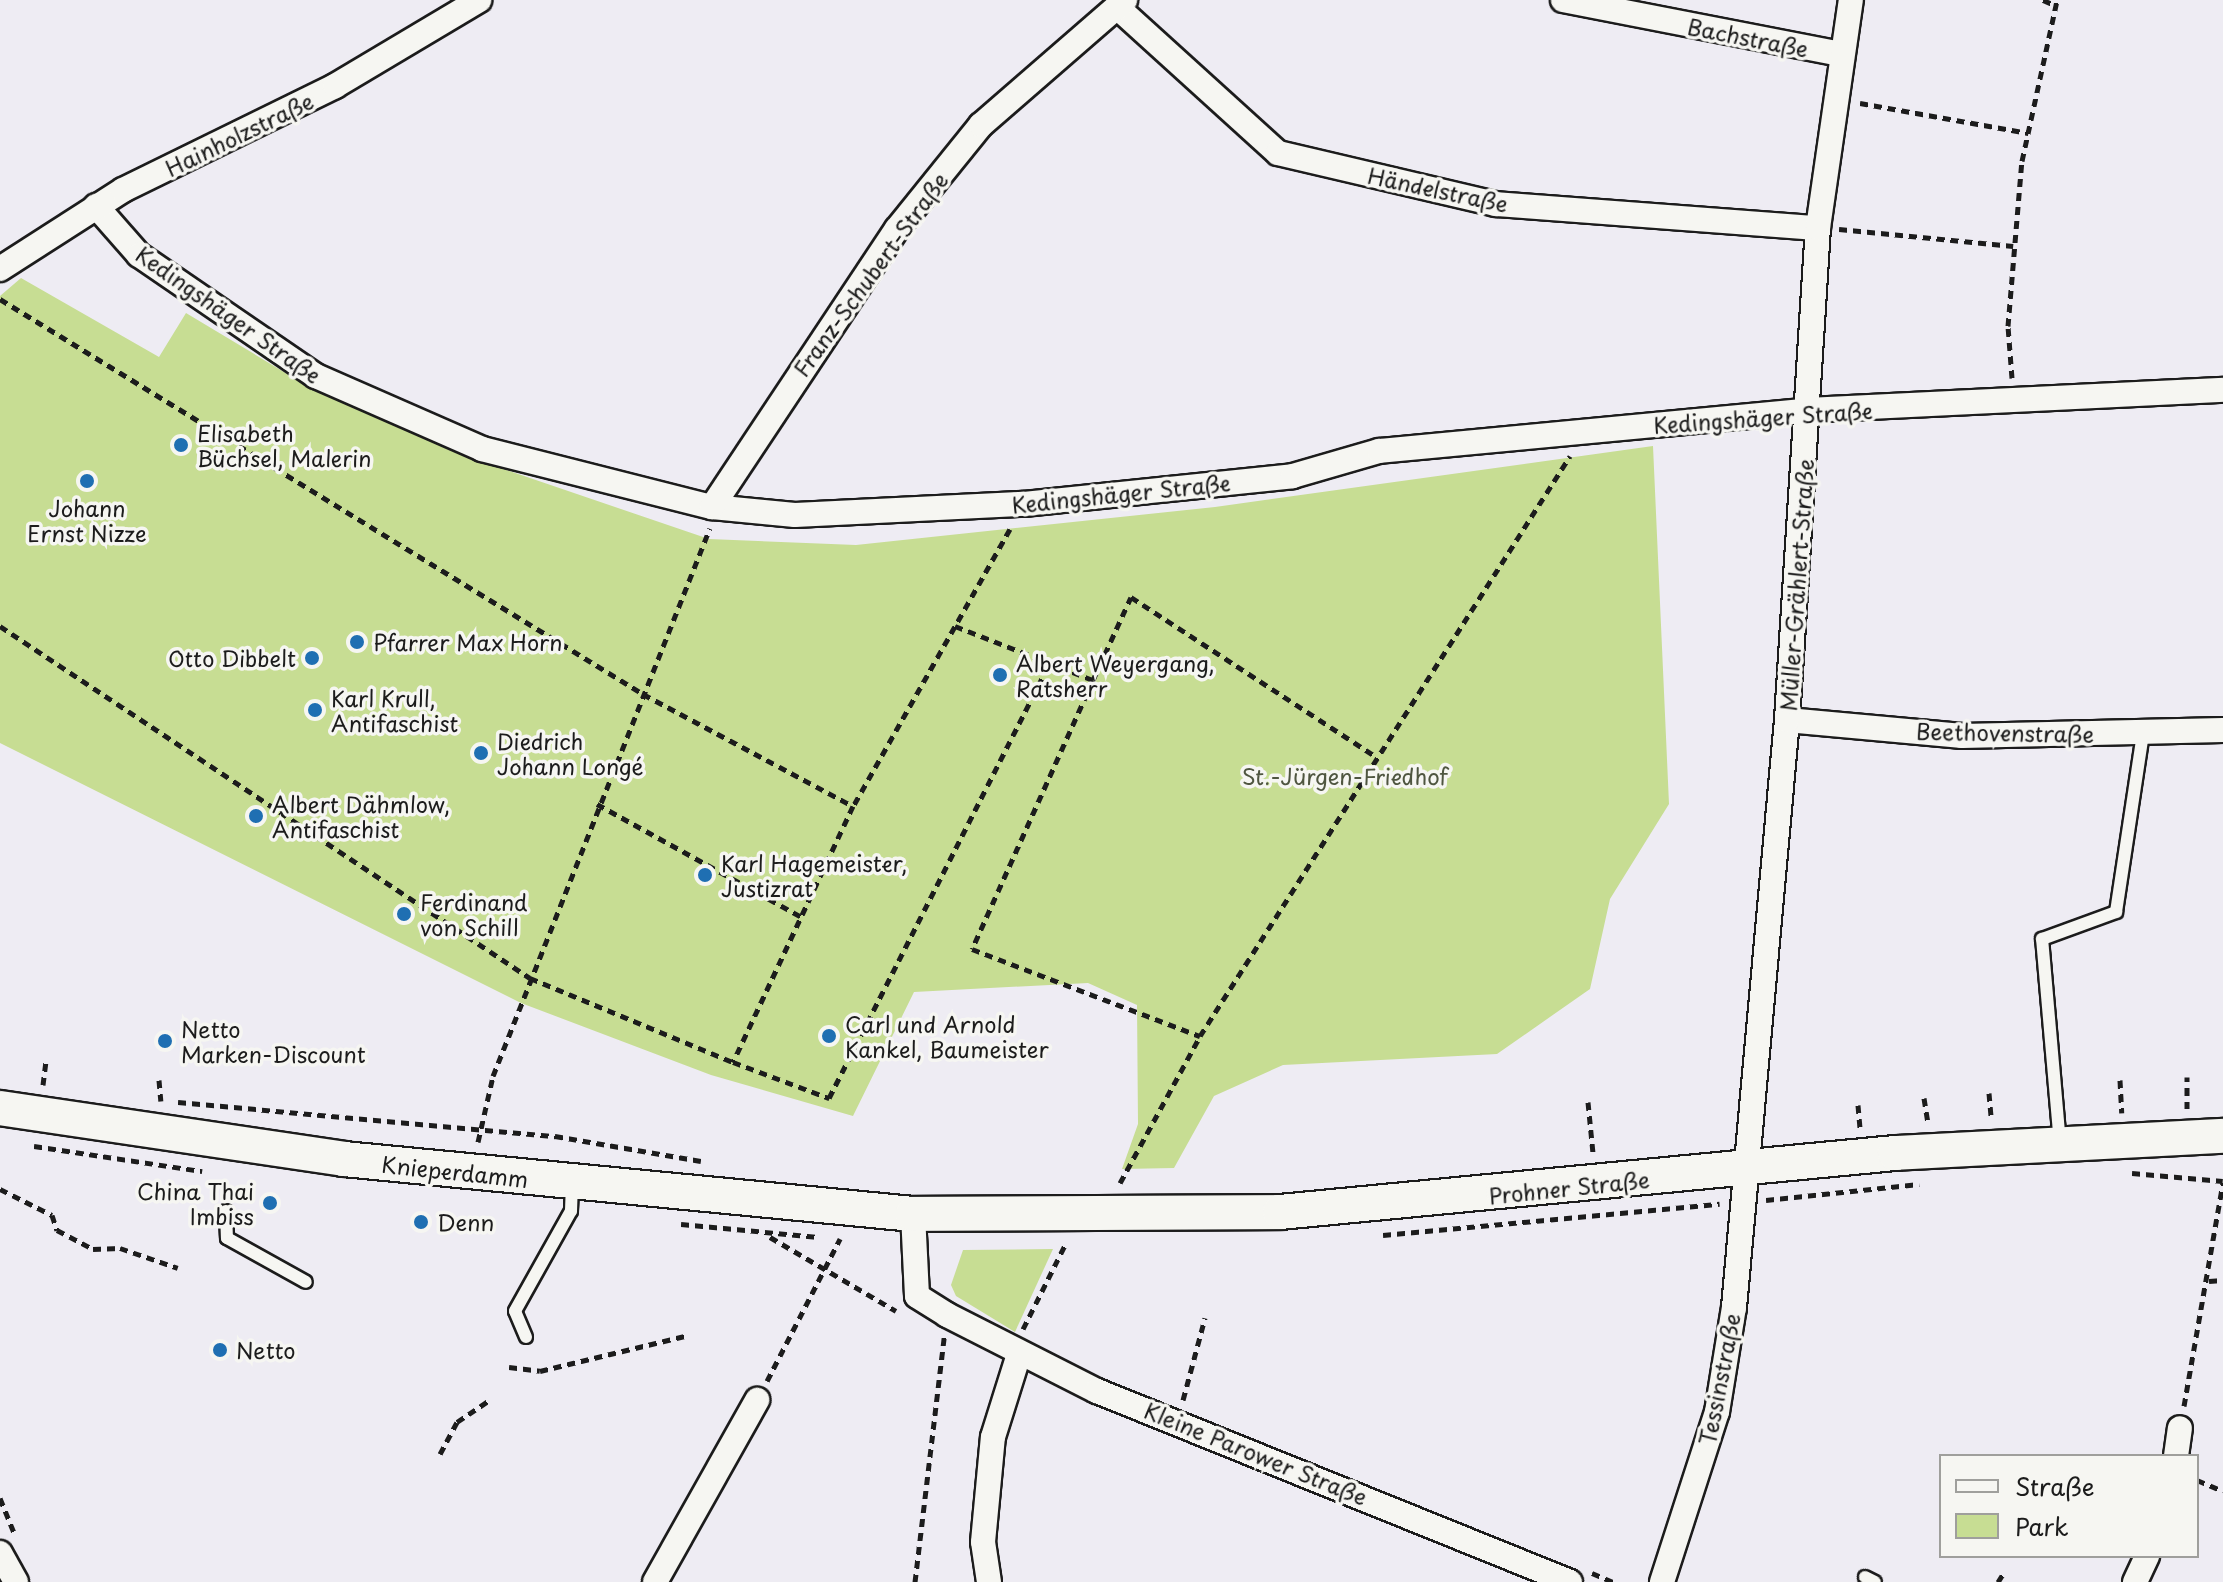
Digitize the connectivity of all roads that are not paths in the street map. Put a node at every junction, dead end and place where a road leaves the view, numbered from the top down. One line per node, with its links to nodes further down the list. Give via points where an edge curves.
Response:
1 (479, 0): 6 (street, Hainholzstraße, via 335,86)
2 (1563, 0): 5 (street, Bachstraße)
3 (1851, 0): 5 (street, Müller-Grählert-Straße)
4 (1121, 3): 7 (street, Händelstraße, via 1278,153 1496,204); 11 (street, Franz-Schubert-Straße, via 981,125 925,195)
5 (1840, 54): 7 (street, Müller-Grählert-Straße)
6 (96, 206): 8 (street, Hainholzstraße); 11 (street, Kedingshäger Straße, via 139,255 316,376 482,449)
7 (1818, 228): 10 (street, Müller-Grählert-Straße)
8 (0, 269)
9 (2223, 390): 10 (street, Kedingshäger Straße, via 2014,405)
10 (1809, 410): 11 (street, Kedingshäger Straße, via 1379,451 1293,476 1024,504 795,515); 12 (street, Müller-Grählert-Straße)
11 (712, 507)
12 (1787, 720): 14 (street, Beethovenstraße, via 1962,736); 18 (street, Müller-Grählert-Straße)
13 (2223, 730): 14 (street, Beethovenstraße)
14 (2143, 734): 17 (lane, via 2116,912 2042,939)
15 (0, 1108): 19 (main road, Knieperdamm)
16 (2223, 1136): 17 (main road, Prohner Straße)
17 (2060, 1145): 18 (main road, Prohner Straße)
18 (1744, 1170): 21 (main road, Prohner Straße, via 1280,1212); 34 (street, Tessinstraße, via 1717,1412)
19 (573, 1183): 21 (main road, Knieperdamm); 23 (lane, via 571,1211 515,1311)
20 (226, 1211): 22 (lane, via 227,1238)
21 (913, 1214): 24 (street, Kleine Parower Straße, via 917,1296 940,1324)
22 (306, 1282)
23 (526, 1337)
24 (1019, 1354): 32 (street, via 993,1437 983,1542); 33 (street, Kleine Parower Straße)
25 (757, 1400): 31 (street)
26 (2180, 1428): 27 (street)
27 (2176, 1454)
28 (0, 1553): 30 (street)
29 (2146, 1558): 35 (street)
30 (16, 1582)
31 (655, 1582)
32 (989, 1582)
33 (1570, 1582)
34 (1662, 1582)
35 (2135, 1582)

